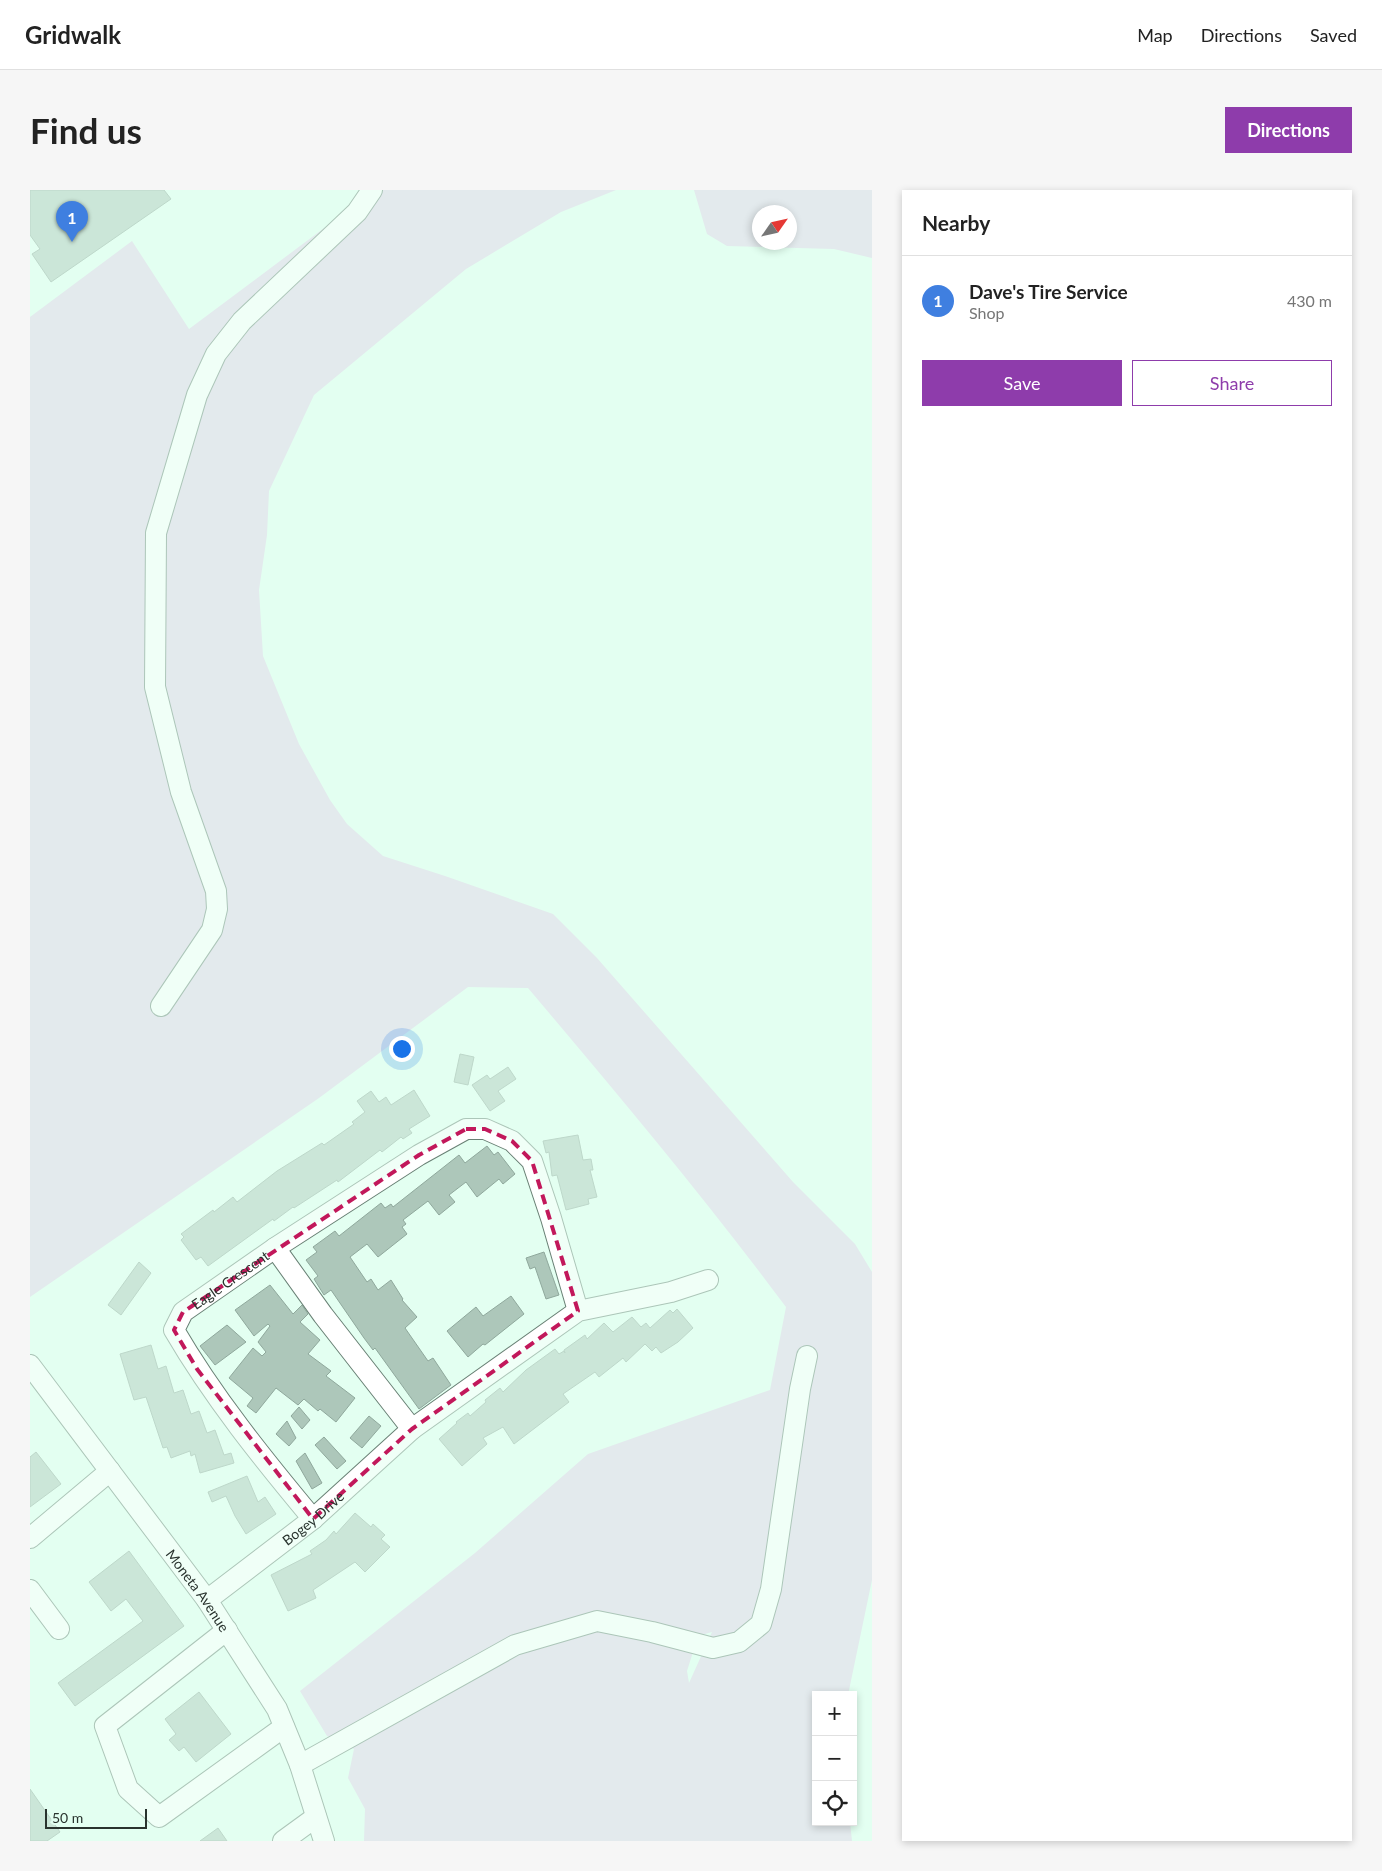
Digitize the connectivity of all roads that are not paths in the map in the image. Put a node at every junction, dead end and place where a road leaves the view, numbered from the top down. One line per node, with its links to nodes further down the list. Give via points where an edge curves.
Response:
1 (372, 190): 2 (street, via 357,212 242,320 216,354 197,395 156,533 155,687 181,792 216,891 218,909 212,930)
2 (161, 1006)
3 (275, 1248): 5 (street, via 419,1155 466,1130 486,1129 512,1141 532,1161); 8 (street, Eagle Crescent); 10 (street, Eagle Crescent, via 183,1312 174,1330 197,1369)
4 (708, 1280): 5 (street, via 671,1292)
5 (578, 1312): 8 (street, Bogey Drive)
6 (807, 1356): 17 (street, via 770,1590 761,1624 739,1642 713,1648 597,1621 515,1645)
7 (30, 1365): 9 (street, Moneta Avenue)
8 (412, 1429): 10 (street, Bogey Drive)
9 (110, 1471): 11 (street); 13 (street, Moneta Avenue)
10 (313, 1518): 13 (street, Bogey Drive)
11 (30, 1538)
12 (30, 1590): 14 (street)
13 (207, 1600): 15 (street, Moneta Avenue)
14 (59, 1629)
15 (227, 1630): 16 (street, Moneta Avenue, via 277,1709); 16 (street, via 105,1726 128,1789 159,1817)
16 (284, 1727): 17 (street, Moneta Avenue)
17 (300, 1765): 18 (street, Moneta Avenue)
18 (316, 1817): 19 (street); 20 (street, Moneta Avenue)
19 (283, 1841)
20 (324, 1841)

